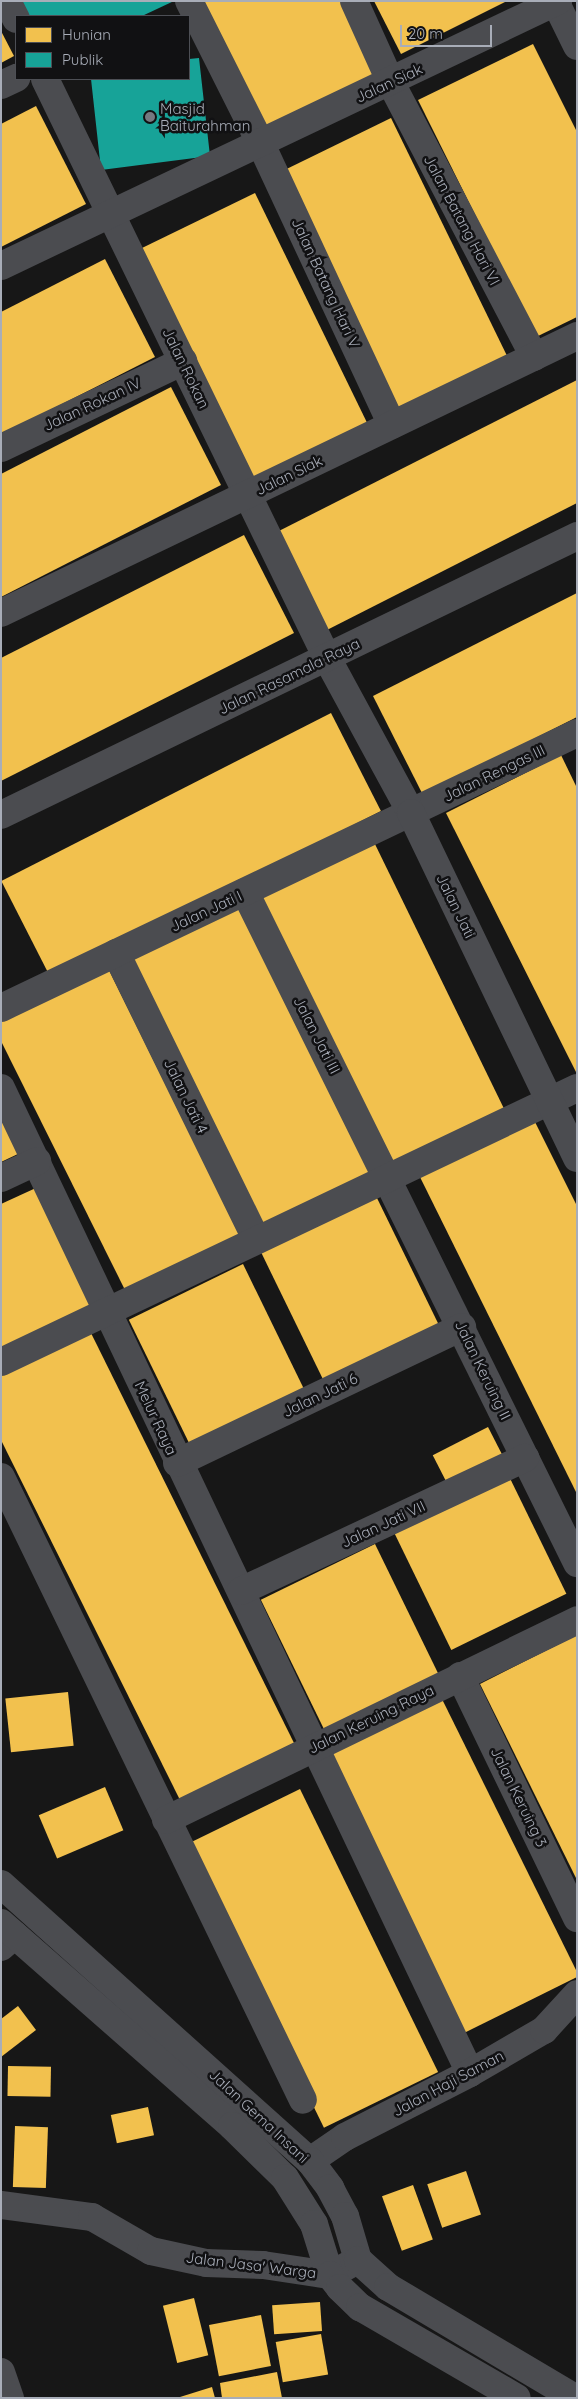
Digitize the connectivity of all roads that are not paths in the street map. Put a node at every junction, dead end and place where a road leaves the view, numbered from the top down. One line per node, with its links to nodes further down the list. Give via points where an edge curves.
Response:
1 (7, 1): 5 (street)
2 (189, 1): 11 (street, Jalan Batang Hari V)
3 (354, 1): 9 (street, Jalan Batang Hari VI)
4 (556, 2): 6 (street); 9 (street, Jalan Siak)
5 (15, 17)
6 (577, 46)
7 (15, 78): 10 (street)
8 (45, 80): 12 (street, Jalan Rokan)
9 (391, 83): 11 (street, Jalan Siak); 15 (street, Jalan Batang Hari VI)
10 (1, 85)
11 (260, 142): 12 (street, Jalan Siak); 17 (street, Jalan Batang Hari V)
12 (111, 213): 13 (street, Jalan Siak); 16 (street, Jalan Rokan)
13 (1, 266)
14 (577, 336): 15 (street, Jalan Siak)
15 (534, 357): 17 (street, Jalan Siak)
16 (183, 361): 18 (street, Jalan Rokan IV); 19 (street, Jalan Rokan)
17 (392, 425): 19 (street, Jalan Siak)
18 (1, 448)
19 (248, 494): 21 (street, Jalan Siak); 22 (street, Jalan Rokan)
20 (577, 536): 22 (street, Jalan Rasamala Raya)
21 (1, 613)
22 (327, 658): 24 (street, Jalan Jati); 25 (street, Jalan Rasamala Raya)
23 (575, 737): 24 (street, Jalan Rengas III)
24 (411, 813): 26 (street, Jalan Jati I); 31 (street, Jalan Jati)
25 (1, 815)
26 (245, 892): 27 (street, Jalan Jati I); 34 (street, Jalan Jati III)
27 (116, 953): 28 (street, Jalan Jati I); 36 (street, Jalan Jati 4)
28 (1, 1008)
29 (1, 1088): 33 (street, Melur Raya)
30 (577, 1088): 31 (street)
31 (551, 1101): 32 (street, Jalan Jati); 34 (street)
32 (577, 1158)
33 (37, 1161): 35 (street); 37 (street, Melur Raya)
34 (388, 1177): 36 (street); 38 (street, Jalan Keruing II)
35 (1, 1178)
36 (256, 1239): 37 (street)
37 (106, 1311): 39 (street); 41 (street, Melur Raya)
38 (462, 1327): 40 (street, Jalan Keruing II); 41 (street, Jalan Jati 6)
39 (1, 1362)
40 (525, 1458): 43 (street, Jalan Keruing II); 44 (street, Jalan Jati VII)
41 (177, 1463): 44 (street, Melur Raya)
42 (1, 1477): 48 (street)
43 (577, 1563)
44 (241, 1590): 47 (street, Melur Raya)
45 (577, 1620): 46 (street, Jalan Keruing Raya)
46 (460, 1676): 47 (street, Jalan Keruing Raya); 50 (street, Jalan Keruing 3)
47 (314, 1746): 48 (street, Jalan Keruing Raya); 53 (street, Melur Raya)
48 (166, 1820): 54 (street)
49 (1, 1884): 55 (street, Jalan Gema Insani)
50 (577, 1918)
51 (6, 1935): 56 (street, Jalan Gema Insani, via 232,2126)
52 (577, 1994): 53 (street, Jalan Haji Saman, via 544,2030)
53 (470, 2073): 55 (street, Jalan Haji Saman, via 345,2137)
54 (302, 2100)
55 (310, 2161): 56 (street, Jalan Haji Saman); 58 (street, Jalan Gema Insani, via 345,2216)
56 (285, 2178): 59 (street, Jalan Gema Insani, via 314,2224)
57 (1, 2205): 59 (street, Jalan Jasa' Warga, via 92,2217 151,2251 206,2263 263,2265)
58 (358, 2260): 59 (street, Jalan Jasa' Warga); 60 (street, via 388,2287)
59 (330, 2275): 61 (street, Jalan Gema Insani, via 360,2306)
60 (426, 2309): 61 (street); 65 (street)
61 (410, 2336): 64 (street, Jalan Gema Insani)
62 (1, 2372): 63 (street)
63 (10, 2398)
64 (517, 2398)
65 (575, 2398)

